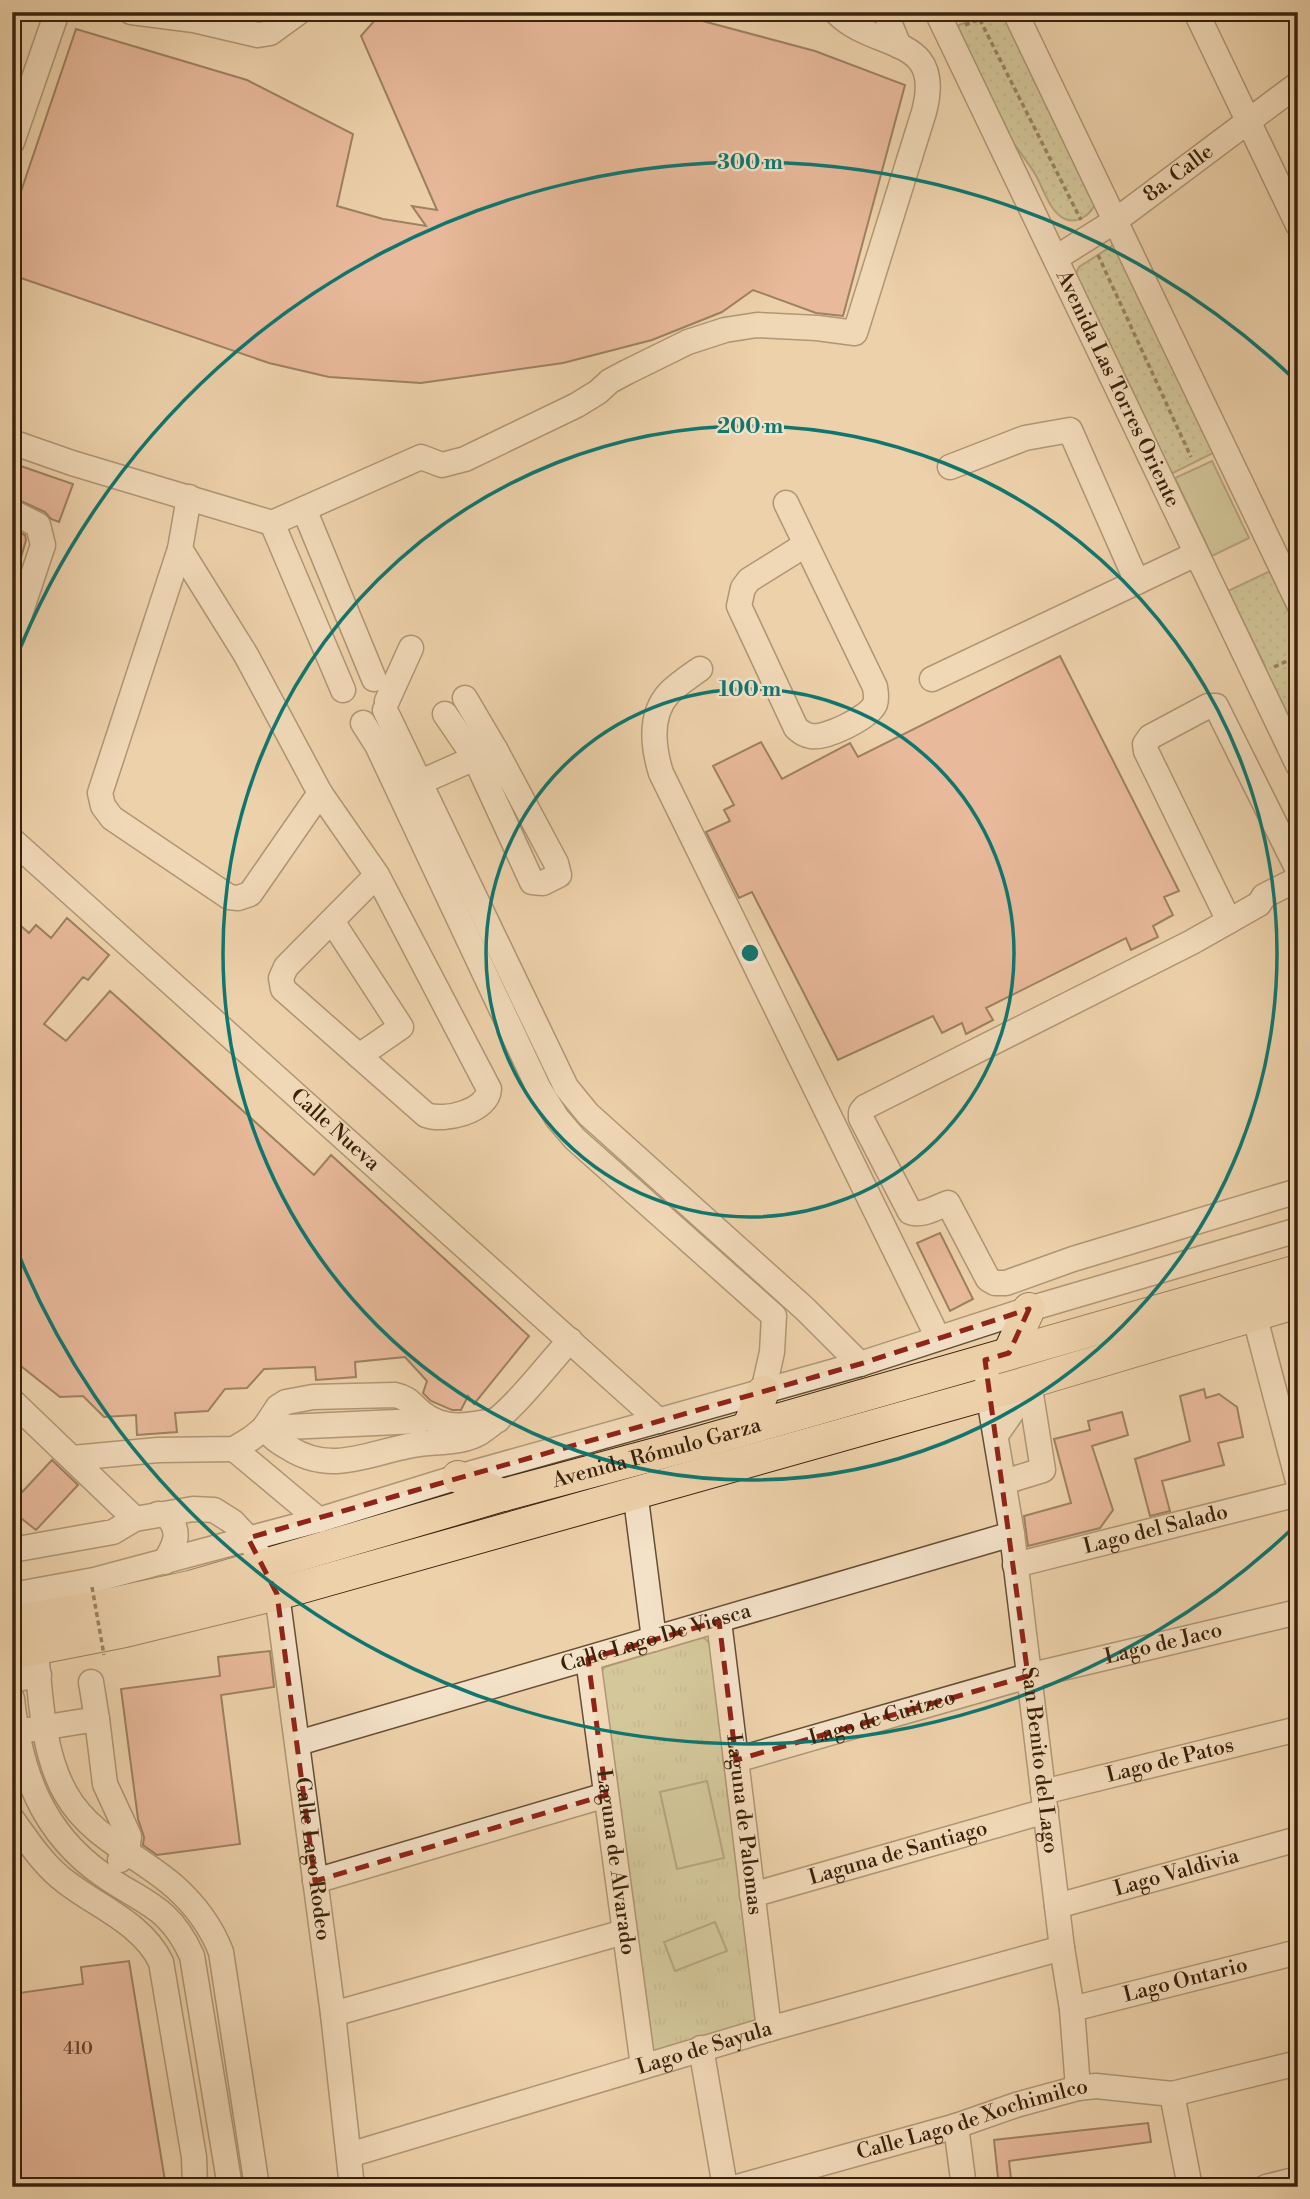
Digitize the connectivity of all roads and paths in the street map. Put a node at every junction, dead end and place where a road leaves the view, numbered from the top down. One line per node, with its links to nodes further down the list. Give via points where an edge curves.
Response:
1 (57, 12): 14 (street)
2 (299, 12): 9 (street, via 264,35)
3 (836, 12): 11 (street, via 848,23)
4 (884, 12): 11 (street)
5 (937, 12): 17 (street, Avenida Las Torres Oriente)
6 (1196, 12): 13 (street)
7 (146, 13): 9 (street)
8 (1008, 14): 10 (path, via 993,13); 15 (street)
9 (239, 22)
10 (961, 27)
11 (899, 46): 22 (street, via 925,67 929,94 855,333 757,325 725,330 688,342 627,372 577,405 466,459 442,465 421,457)
12 (1298, 84): 13 (street, 8a. Calle)
13 (1248, 122): 15 (street, 8a. Calle); 16 (street)
14 (12, 142)
15 (1115, 221): 17 (street, 8a. Calle); 29 (street)
16 (1298, 225)
17 (1056, 258): 27 (street, Avenida Las Torres Oriente)
18 (12, 442): 20 (street)
19 (950, 467): 28 (street, via 1025,438 1070,430)
20 (188, 497): 24 (street); 26 (street)
21 (786, 503): 25 (street)
22 (304, 509): 24 (street); 35 (street)
23 (12, 512): 30 (street, via 38,525 43,545)
24 (272, 523): 37 (street)
25 (805, 545): 25 (street, via 876,694 867,713 821,737 803,734 796,727 739,606 749,580)
26 (180, 549): 46 (street, via 246,655); 46 (street, via 100,793 103,806 122,825 229,897 238,898 250,894)
27 (1196, 554): 28 (street); 34 (street, Avenida Las Torres Oriente)
28 (1138, 582): 36 (street)
29 (1298, 602)
30 (12, 638)
31 (411, 648): 39 (street)
32 (1298, 656): 34 (path)
33 (700, 668): 68 (street, via 667,695 658,714 654,752 661,773)
34 (1255, 676): 44 (street, Avenida Las Torres Oriente)
35 (374, 679): 37 (street, via 356,678); 39 (street, via 386,692)
36 (932, 680)
37 (343, 690): 41 (street, via 342,707 354,721)
38 (465, 698): 42 (street)
39 (386, 705): 41 (street, via 380,717); 43 (street)
40 (445, 714): 42 (street)
41 (363, 723): 43 (street)
42 (485, 754): 45 (street)
43 (396, 760): 45 (street); 57 (street, via 539,1089)
44 (1298, 765)
45 (421, 782): 56 (street, via 559,1074)
46 (320, 793): 49 (street)
47 (12, 840): 69 (street, Calle Nueva)
48 (1298, 870): 54 (street, via 1216,706 1150,737 1145,747)
49 (377, 875): 53 (street); 55 (street, via 489,1089 488,1097 446,1119 434,1118)
50 (1298, 878): 52 (street, via 1264,896)
51 (1298, 891): 52 (street)
52 (1259, 904): 54 (street)
53 (332, 921): 55 (street, via 401,1027); 55 (street, via 286,967 283,989)
54 (1229, 921): 60 (street, via 861,1111 909,1212 921,1214 948,1203 988,1279 995,1283)
55 (359, 1056)
56 (588, 1114): 57 (street); 63 (street)
57 (565, 1128): 67 (street)
58 (1296, 1193): 60 (street)
59 (1298, 1230): 62 (street)
60 (1131, 1242): 62 (street)
61 (1298, 1271): 70 (main road, Avenida Rómulo Garza)
62 (1119, 1282): 65 (street)
63 (793, 1299): 67 (street); 71 (street)
64 (1298, 1302): 66 (main road, Avenida Rómulo Garza)
65 (1029, 1309): 68 (street); 70 (main road)
66 (1254, 1314): 72 (main road, Avenida Rómulo Garza); 86 (street)
67 (774, 1316): 73 (street)
68 (938, 1338): 71 (street)
69 (570, 1340): 77 (street); 78 (street, Calle Nueva)
70 (997, 1357): 74 (street, San Benito del Lago); 80 (main road, Avenida Rómulo Garza)
71 (860, 1364): 73 (street)
72 (1027, 1382): 74 (main road, Avenida Rómulo Garza); 81 (street); 87 (street, via 1043,1470)
73 (763, 1392): 78 (street); 80 (main road)
74 (988, 1392): 81 (street, San Benito del Lago); 88 (main road, Avenida Rómulo Garza)
75 (12, 1401): 84 (street)
76 (421, 1417): 77 (street, via 462,1427); 79 (street); 82 (street)
77 (498, 1420): 82 (street, via 469,1438)
78 (659, 1421): 85 (street)
79 (264, 1428): 82 (street, via 307,1458 324,1462); 83 (street)
80 (748, 1428): 90 (main road, Avenida Rómulo Garza)
81 (996, 1435): 87 (street, San Benito del Lago)
82 (413, 1445)
83 (234, 1449): 84 (street); 92 (street)
84 (73, 1458): 91 (street)
85 (458, 1477): 90 (main road); 92 (street)
86 (1298, 1480)
87 (1004, 1482): 93 (street, San Benito del Lago)
88 (635, 1491): 100 (main road, Avenida Rómulo Garza); 104 (street)
89 (1298, 1494): 98 (street, Lago del Salado)
90 (503, 1495): 97 (main road, Avenida Rómulo Garza)
91 (147, 1517): 94 (street, Calle Lago Rodeo, via 214,1510); 95 (street, Calle Lago Rodeo, via 113,1532); 96 (street, via 167,1516 176,1529 176,1543)
92 (319, 1520): 94 (street)
93 (1012, 1534): 98 (street, San Benito del Lago); 102 (street, Calle Lago De Viesca)
94 (248, 1538): 96 (street); 97 (street, Calle Lago Rodeo)
95 (12, 1550)
96 (166, 1562): 103 (street)
97 (265, 1565): 100 (street, Calle Lago Rodeo); 103 (main road, Avenida Rómulo Garza)
98 (1015, 1565): 107 (street, San Benito del Lago)
99 (92, 1587): 105 (path, bridge)
100 (277, 1594): 103 (main road, Avenida Rómulo Garza, via 125,1631); 115 (street, Calle Lago Rodeo)
101 (1298, 1612): 107 (street, Lago de Jaco)
102 (719, 1621): 104 (street, Calle Lago De Viesca); 116 (street, Laguna de Palomas)
103 (23, 1627): 108 (street); 112 (street)
104 (654, 1639): 106 (street, Calle Lago De Viesca)
105 (104, 1656)
106 (588, 1659): 115 (street, Calle Lago De Viesca); 117 (street, Laguna de Alvarado)
107 (1028, 1676): 116 (street, Lago de Cuitzeo); 118 (street, San Benito del Lago)
108 (12, 1680)
109 (92, 1682): 111 (street)
110 (12, 1699): 114 (street)
111 (97, 1720): 112 (street); 121 (street, via 105,1784 129,1836)
112 (45, 1727): 114 (street); 121 (street, via 65,1793 106,1839)
113 (1298, 1729): 118 (street, Lago de Patos)
114 (18, 1732): 122 (street, via 25,1772 40,1806 61,1836)
115 (298, 1743): 123 (street, Calle Lago Rodeo)
116 (736, 1760): 124 (street, Laguna de Palomas)
117 (606, 1795): 123 (street); 126 (street, Laguna de Alvarado)
118 (1044, 1801): 124 (street, Laguna de Santiago); 125 (street, San Benito del Lago)
119 (12, 1819): 140 (street, via 63,1880 125,1921 161,1962 194,2157)
120 (1298, 1839): 125 (street, Lago Valdivia)
121 (127, 1853): 122 (street); 142 (street, via 174,1886 203,1916 221,1952)
122 (103, 1875): 141 (street, via 156,1906 192,1956)
123 (315, 1881): 130 (street, Calle Lago Rodeo)
124 (752, 1895): 131 (street, Laguna de Palomas)
125 (1057, 1906): 127 (street, San Benito del Lago)
126 (624, 1932): 130 (street); 134 (street, Laguna de Alvarado)
127 (1062, 1948): 129 (street, San Benito del Lago); 131 (street, Lago de Sayula)
128 (1298, 1952): 129 (street, Lago Ontario)
129 (1072, 2009): 135 (street, San Benito del Lago)
130 (333, 2014): 138 (street, Calle Lago Rodeo)
131 (769, 2029): 132 (street, Lago de Sayula)
132 (701, 2048): 134 (street, Lago de Sayula); 144 (street)
133 (1298, 2063): 136 (street)
134 (643, 2066): 138 (street, Lago de Sayula)
135 (1078, 2088): 136 (street, Calle Lago de Xochimilco); 137 (street, Calle Lago de Xochimilco)
136 (1172, 2094): 147 (street)
137 (956, 2126): 145 (street, Calle Lago de Xochimilco); 146 (street)
138 (349, 2155): 143 (street, Calle Lago Rodeo)
139 (1298, 2179): 148 (street)
140 (194, 2187)
141 (230, 2187)
142 (257, 2187)
143 (352, 2187)
144 (725, 2187)
145 (737, 2187)
146 (964, 2187)
147 (1190, 2187)
148 (1266, 2187)

